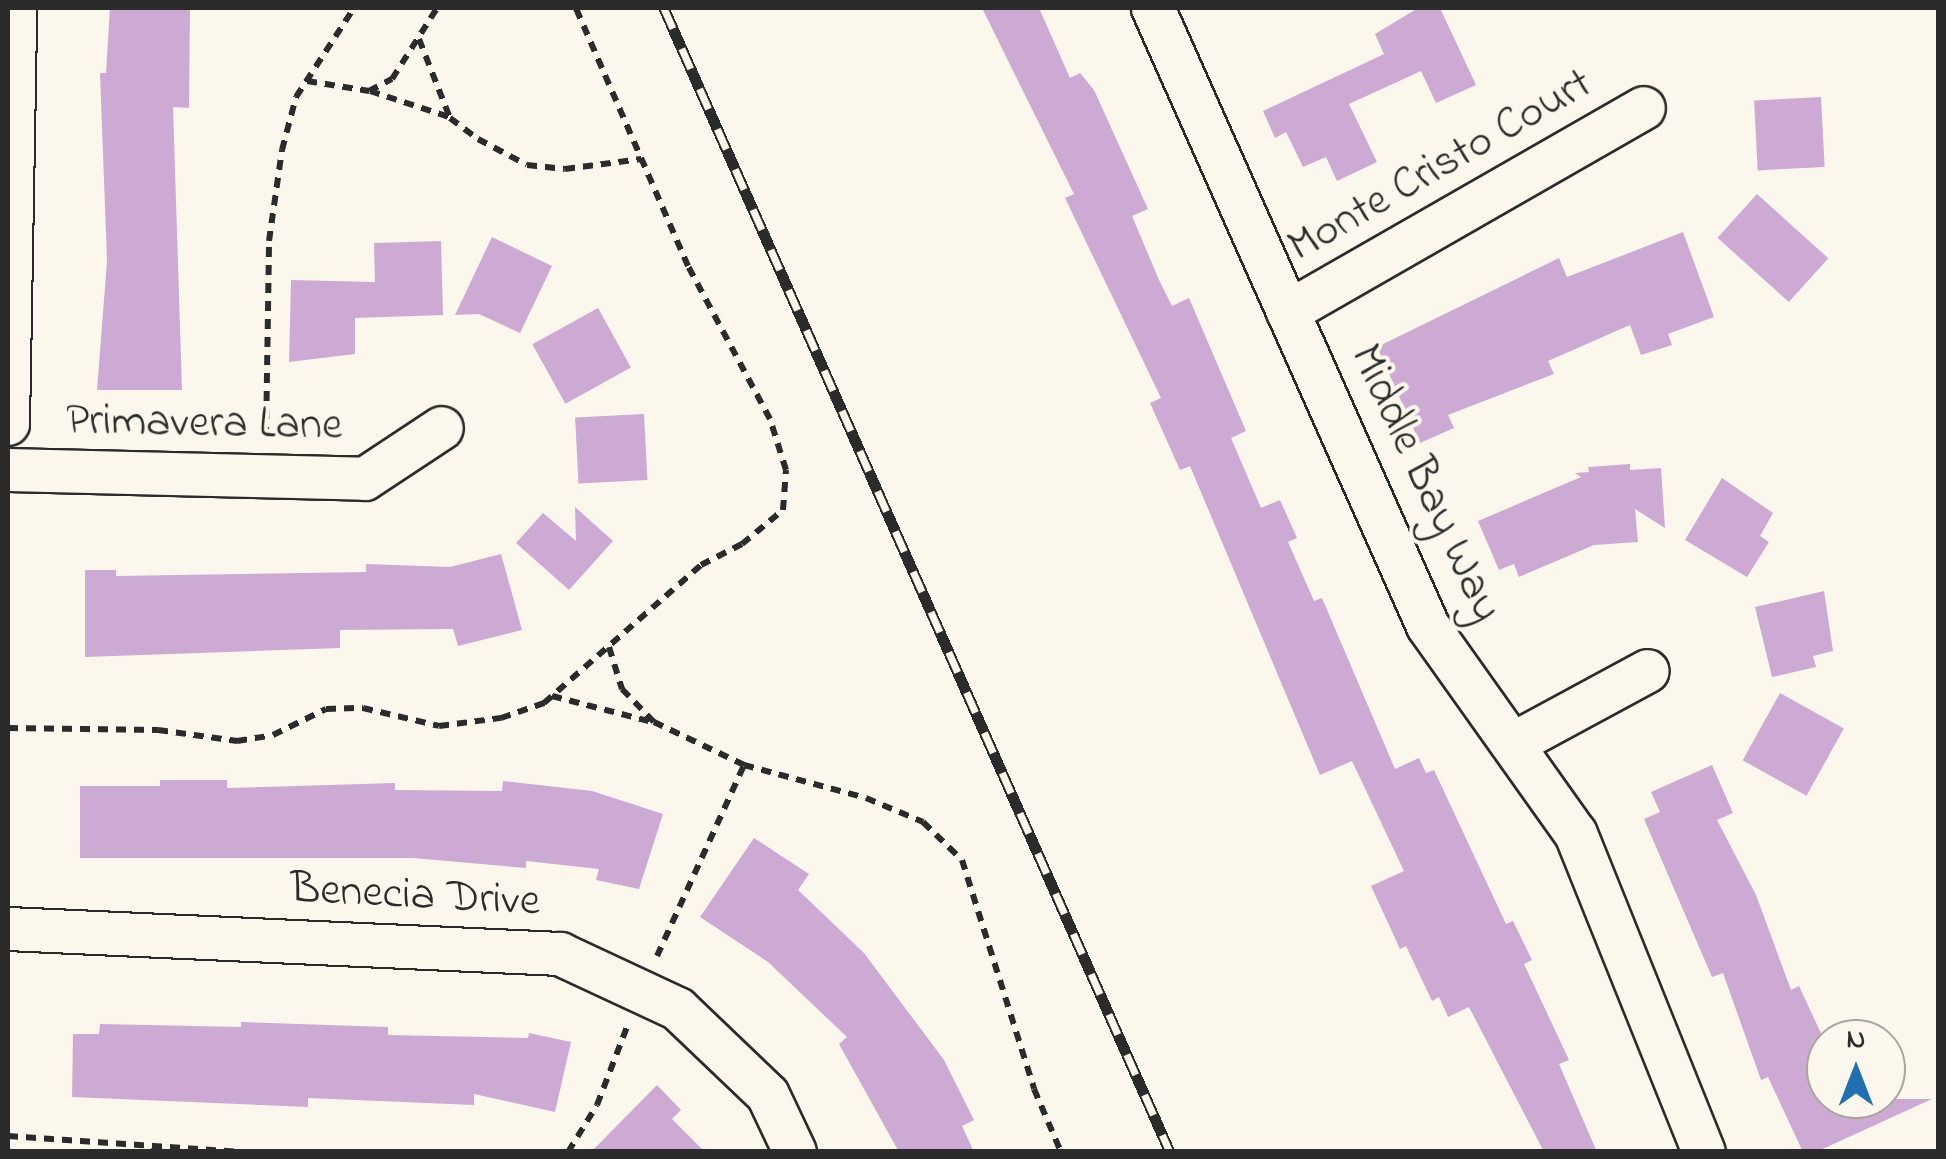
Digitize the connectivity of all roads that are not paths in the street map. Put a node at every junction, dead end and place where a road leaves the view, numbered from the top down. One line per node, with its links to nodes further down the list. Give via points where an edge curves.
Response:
1 (15, 8): 5 (street)
2 (1152, 8): 4 (street, Middle Bay Way)
3 (1644, 108): 4 (street, Monte Cristo Court)
4 (1288, 312): 9 (street, Middle Bay Way, via 1428,626)
5 (8, 424)
6 (442, 428): 7 (street, Primavera Lane, via 365,479)
7 (8, 470)
8 (1648, 671): 9 (street)
9 (1513, 744): 12 (street, Middle Bay Way, via 1576,834)
10 (8, 929): 11 (street, Benecia Drive, via 560,954 678,1008 768,1095)
11 (795, 1152)
12 (1704, 1152)

